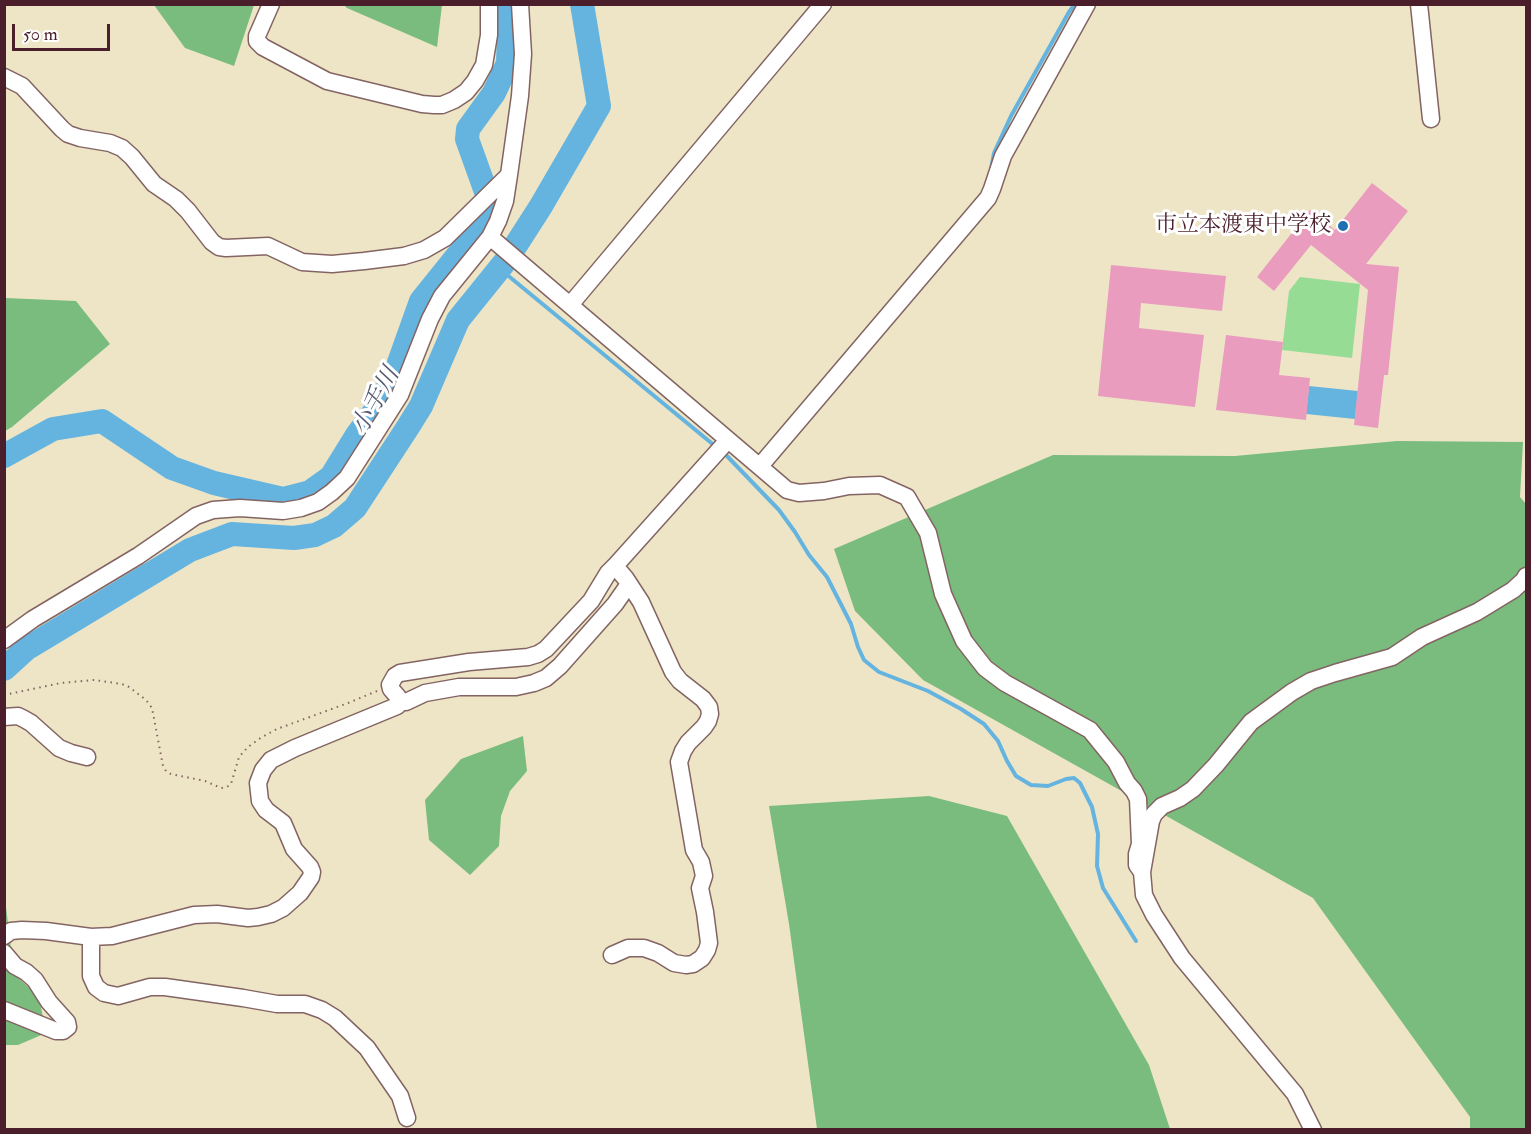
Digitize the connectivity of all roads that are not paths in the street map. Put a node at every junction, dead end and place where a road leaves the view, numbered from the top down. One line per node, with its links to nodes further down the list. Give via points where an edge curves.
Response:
1 (271, 4): 2 (street, via 257,36 263,47 327,81 422,104 442,105 466,92 484,64)
2 (489, 4)
3 (520, 4): 9 (street, via 522,65)
4 (823, 4): 11 (street)
5 (1087, 4): 13 (street, via 1003,156 988,198)
6 (1419, 4): 8 (street)
7 (4, 77): 9 (street, via 22,86 73,136 122,148 154,184 188,211 219,247 268,246 303,262 332,264 404,256 445,238)
8 (1431, 119)
9 (509, 175): 10 (street, via 505,201)
10 (490, 237): 11 (street); 17 (street, via 442,296 400,395 347,478 332,492 301,508 213,510 196,516)
11 (570, 305): 12 (street)
12 (728, 440): 13 (street); 14 (street)
13 (760, 466): 21 (street, via 787,489 799,493 880,485 907,497 928,533 943,594 964,641 985,668 1089,730 1116,762 1138,799 1137,865)
14 (615, 566): 16 (street); 18 (street, via 591,602 546,649 528,657 400,673 390,685)
15 (1527, 576): 21 (street, via 1513,590 1477,612 1422,637 1392,657 1311,681 1251,722 1193,789 1154,814)
16 (628, 584): 18 (street, via 615,604 546,678 516,687 459,687); 25 (street, via 641,602 673,672 709,707 708,721 688,743 679,762 694,850 704,876 700,888 709,943 702,958 686,965 644,948 628,948)
17 (4, 640)
18 (399, 701): 23 (street, via 391,709 271,760 263,770 258,783 260,801 283,823 294,849 312,872 293,900 258,917 194,915 136,931)
19 (4, 717): 20 (street, via 18,716 60,748)
20 (87, 757)
21 (1142, 872): 28 (street, via 1144,896 1182,958 1295,1094)
22 (4, 936): 23 (street, via 22,930)
23 (91, 937): 27 (street, via 91,976 104,993 118,996 165,987 322,1010 366,1048 400,1096)
24 (4, 953): 26 (street, via 35,980 68,1027 56,1031)
25 (612, 955)
26 (4, 1010)
27 (407, 1118)
28 (1313, 1130)

